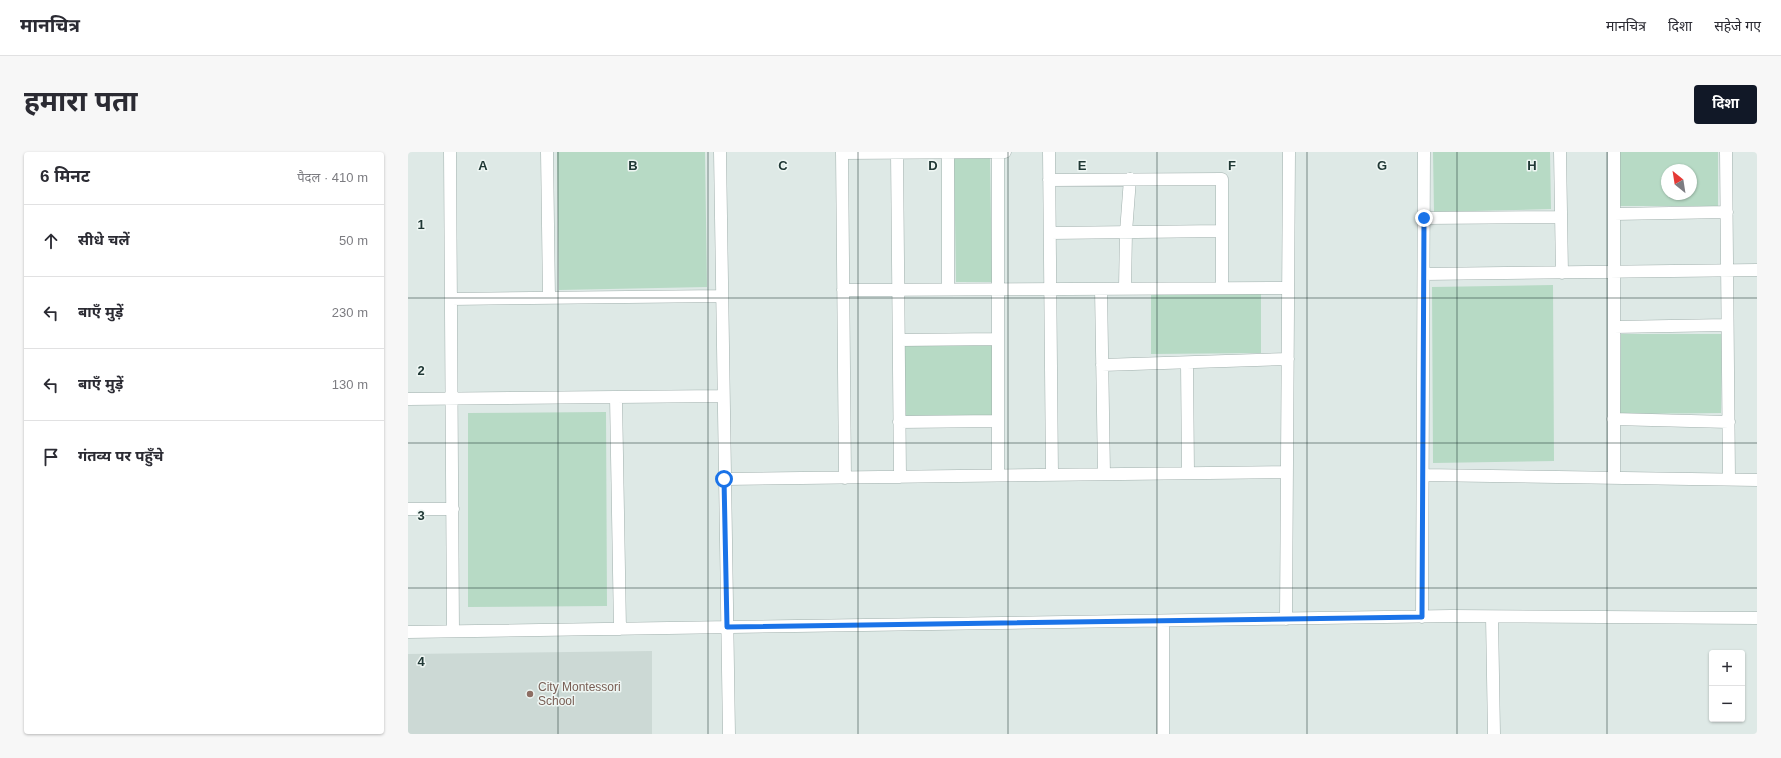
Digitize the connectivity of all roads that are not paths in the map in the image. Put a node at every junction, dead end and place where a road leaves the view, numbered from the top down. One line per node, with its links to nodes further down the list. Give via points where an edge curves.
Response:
1 (450, 152): 40 (street)
2 (547, 152): 39 (street)
3 (720, 152): 38 (street)
4 (842, 152): 14 (street); 36 (street)
5 (948, 152): 6 (street); 14 (street); 32 (street)
6 (998, 152): 7 (street); 33 (street)
7 (1005, 152)
8 (1049, 152): 16 (street)
9 (1289, 152): 31 (street)
10 (1424, 152): 19 (street)
11 (1560, 152): 20 (street)
12 (1614, 152): 18 (street)
13 (1726, 152): 17 (street)
14 (897, 153): 37 (street)
15 (1130, 179): 16 (street); 21 (street, via 1222,179); 22 (street)
16 (1049, 180): 23 (street)
17 (1727, 212): 18 (street); 24 (street)
18 (1614, 214): 26 (street)
19 (1424, 218): 20 (street); 28 (street)
20 (1561, 218): 27 (street)
21 (1222, 231): 22 (street); 30 (street)
22 (1126, 232): 23 (street); 29 (street)
23 (1050, 233): 34 (street)
24 (1727, 270): 25 (street); 26 (street); 41 (street)
25 (1757, 270)
26 (1614, 272): 27 (street); 42 (street)
27 (1562, 273): 28 (street)
28 (1424, 274): 61 (street)
29 (1125, 288): 30 (street); 35 (street)
30 (1222, 288): 31 (street)
31 (1288, 288): 45 (street)
32 (948, 289): 33 (street); 37 (street)
33 (998, 289): 34 (street); 43 (street)
34 (1050, 289): 35 (street); 60 (street)
35 (1100, 289): 47 (street)
36 (844, 290): 37 (street); 63 (street)
37 (898, 290): 44 (street)
38 (722, 296): 39 (street); 48 (street)
39 (549, 298): 40 (street)
40 (451, 299): 51 (street)
41 (1727, 325): 42 (street); 55 (street)
42 (1614, 328): 52 (street)
43 (998, 339): 44 (street); 53 (street)
44 (898, 340): 54 (street)
45 (1288, 359): 46 (street); 56 (street)
46 (1187, 362): 47 (street); 57 (street)
47 (1102, 365): 58 (street)
48 (723, 396): 49 (street); 65 (street)
49 (616, 397): 51 (street); 76 (street)
50 (408, 399): 51 (street)
51 (452, 399): 69 (street)
52 (1614, 419): 55 (street); 64 (street)
53 (998, 421): 54 (street); 59 (street)
54 (899, 422): 62 (street)
55 (1729, 422): 66 (street)
56 (1287, 472): 57 (street); 73 (street)
57 (1188, 473): 58 (street)
58 (1104, 474): 60 (street)
59 (998, 475): 60 (street); 62 (street)
60 (1052, 475)
61 (1423, 475): 64 (street); 70 (street)
62 (900, 477): 63 (street)
63 (845, 478): 65 (street)
64 (1614, 478): 66 (street)
65 (724, 479): 75 (street)
66 (1729, 479): 67 (street)
67 (1757, 480)
68 (408, 509): 69 (street)
69 (453, 509): 77 (street)
70 (1422, 617): 71 (street); 73 (street)
71 (1492, 617): 72 (street); 81 (street)
72 (1757, 618)
73 (1286, 619): 74 (street)
74 (1163, 621): 75 (street); 80 (street)
75 (727, 627): 76 (street); 79 (street)
76 (620, 629): 77 (street)
77 (453, 631): 78 (street)
78 (408, 632)
79 (729, 734)
80 (1163, 734)
81 (1494, 734)

